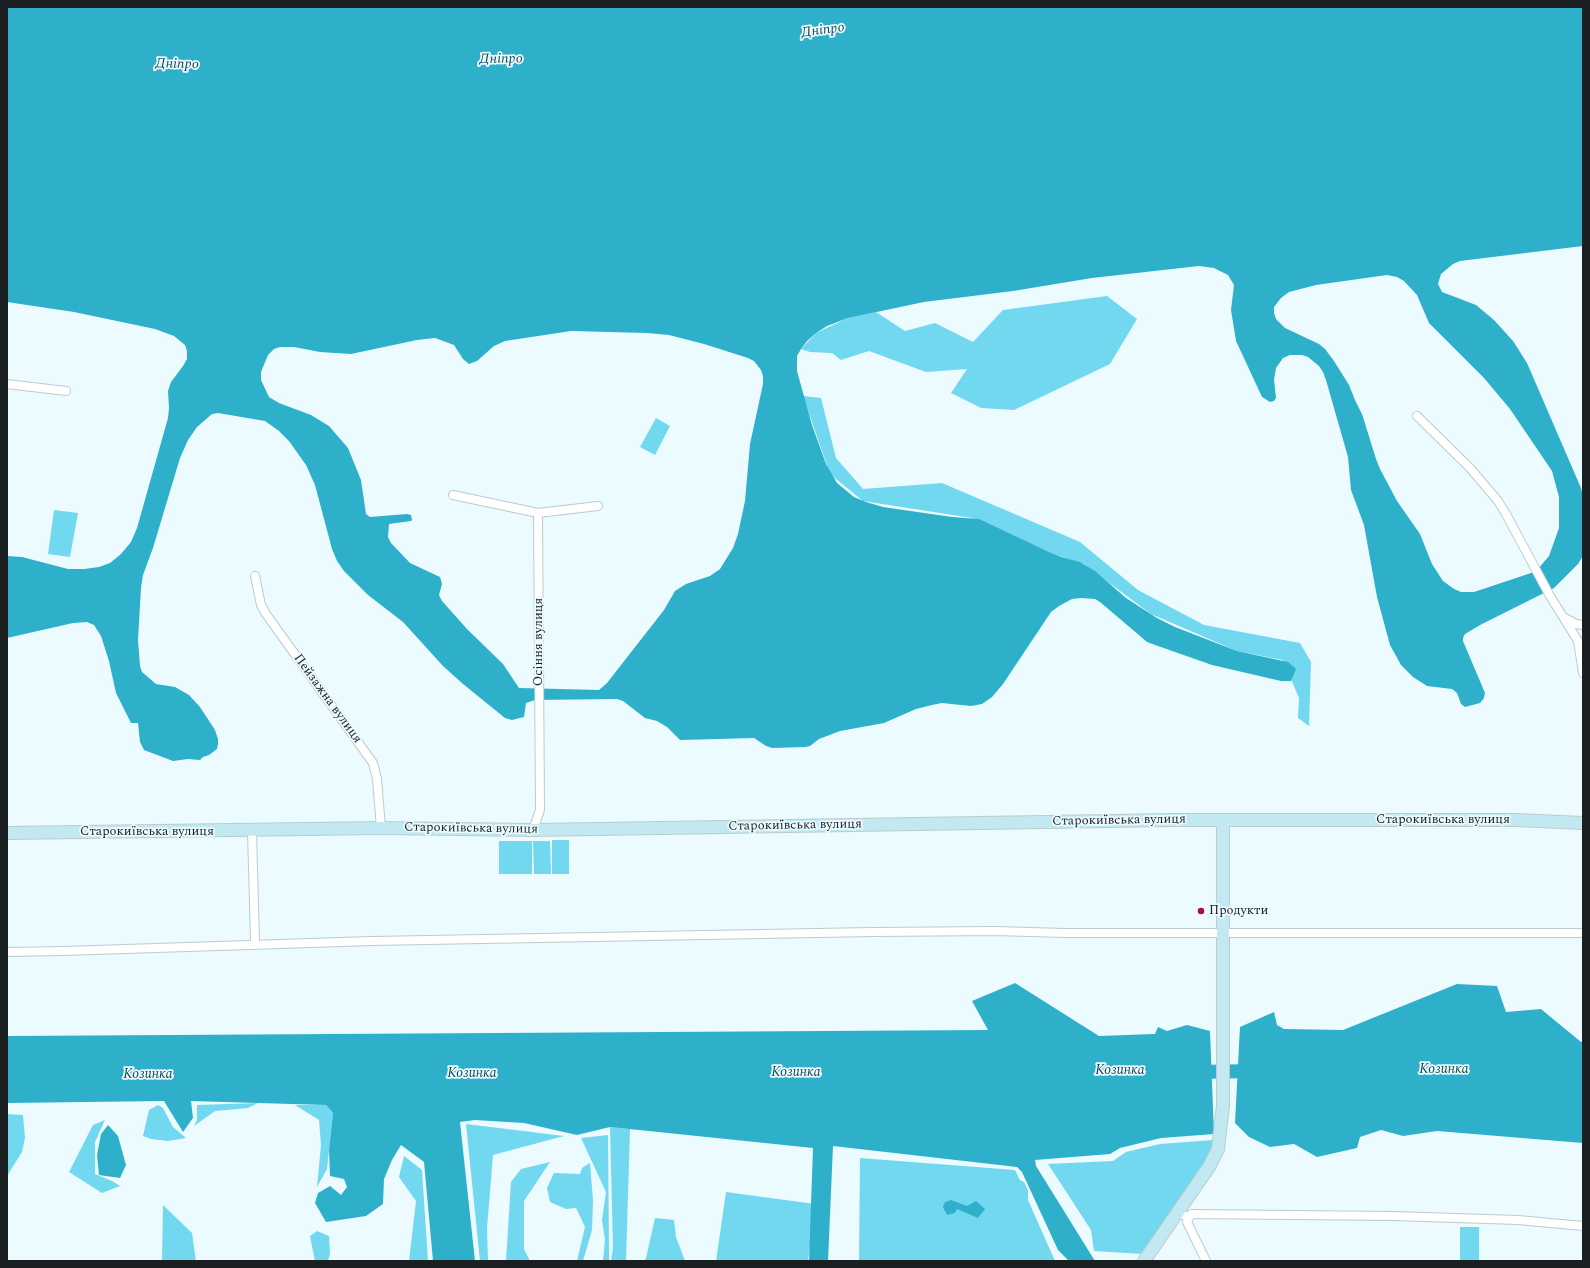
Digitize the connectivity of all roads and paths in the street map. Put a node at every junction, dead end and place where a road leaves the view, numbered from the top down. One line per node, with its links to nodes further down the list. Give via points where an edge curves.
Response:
1 (7, 384): 2 (street)
2 (66, 391)
3 (1417, 416): 8 (street, via 1490,491 1506,514)
4 (453, 495): 6 (street)
5 (598, 506): 6 (street)
6 (538, 513): 15 (street, Осіння вулиця, via 540,810)
7 (256, 576): 14 (street, Пейзажна вулиця, via 261,605 266,614 373,764 377,779)
8 (1564, 618): 9 (street); 11 (street, via 1578,641)
9 (1583, 625)
10 (1583, 640): 11 (street, via 1580,652)
11 (1582, 669)
12 (1223, 820): 13 (street, Старокиївська вулиця); 15 (street, Старокиївська вулиця); 18 (street)
13 (1582, 822)
14 (380, 828): 15 (street, Старокиївська вулиця); 16 (street, Старокиївська вулиця)
15 (533, 830)
16 (252, 831): 17 (street, Старокиївська вулиця); 20 (street)
17 (7, 833)
18 (1223, 933): 19 (street); 21 (street, via 873,932 387,941); 22 (street, via 1223,1105 1218,1149 1209,1167)
19 (1583, 933)
20 (255, 941)
21 (7, 952)
22 (1178, 1212): 23 (street); 25 (street)
23 (1189, 1218): 24 (street, via 1191,1214 1394,1216 1518,1220); 26 (street, via 1187,1222)
24 (1583, 1226)
25 (1144, 1261)
26 (1206, 1261)

